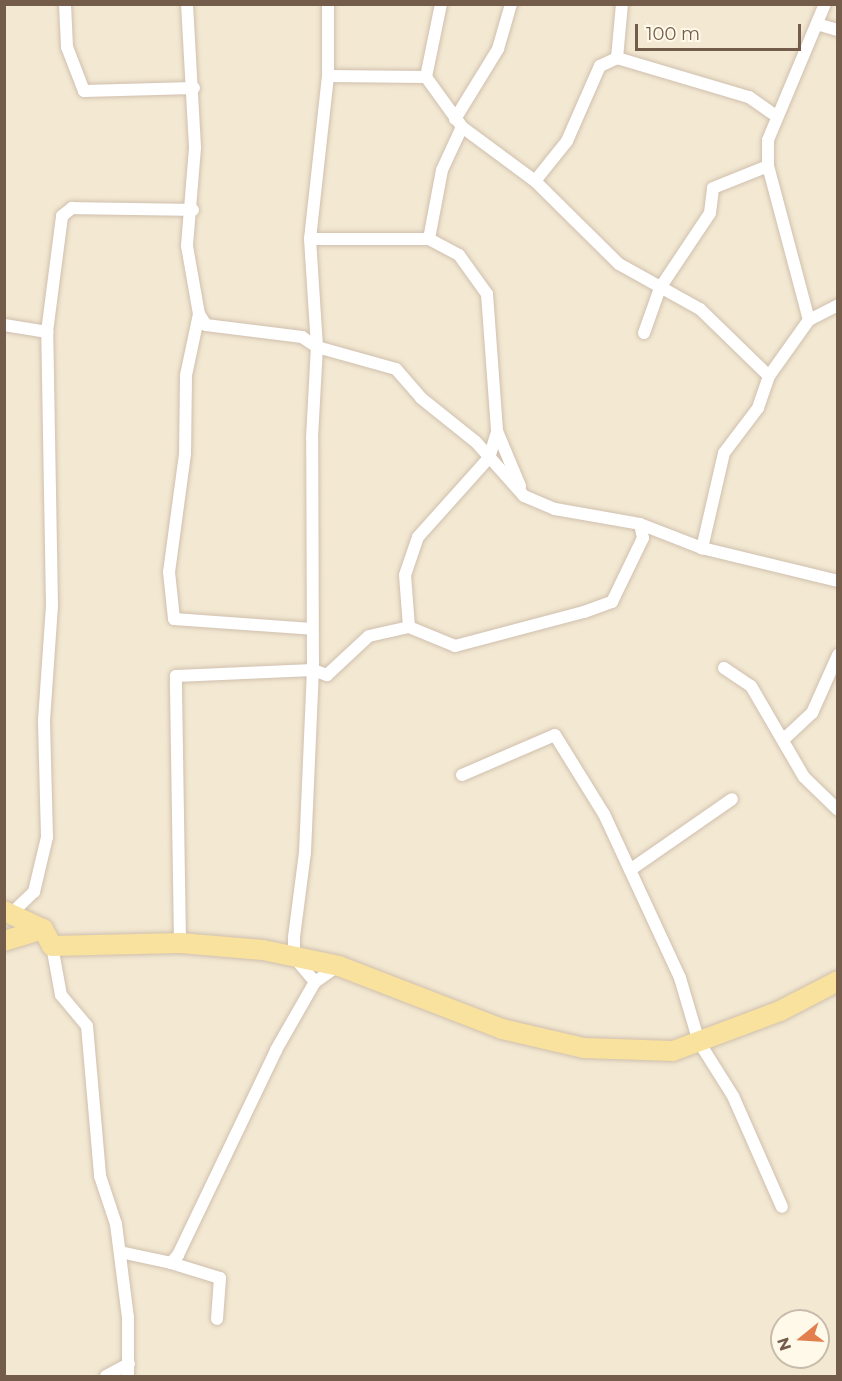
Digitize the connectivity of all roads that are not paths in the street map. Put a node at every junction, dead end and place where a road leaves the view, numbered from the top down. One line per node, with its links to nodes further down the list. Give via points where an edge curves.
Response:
1 (65, 4): 13 (street, via 67,46 84,91)
2 (187, 4): 13 (street)
3 (328, 4): 11 (street)
4 (441, 4): 12 (street)
5 (511, 4): 15 (street, via 498,49)
6 (622, 4): 10 (street)
7 (825, 4): 8 (street)
8 (820, 25): 9 (street); 14 (street)
9 (837, 30)
10 (617, 58): 14 (street, via 749,97); 17 (street, via 600,66 567,141)
11 (328, 76): 12 (street); 19 (street)
12 (426, 76): 15 (street)
13 (194, 88): 18 (street)
14 (775, 115): 16 (street)
15 (459, 123): 17 (street); 20 (street, via 442,170)
16 (768, 166): 21 (street, via 713,188 710,213); 24 (street)
17 (535, 182): 21 (street, via 619,264)
18 (193, 210): 23 (street, via 187,246); 26 (street, via 66,211)
19 (310, 238): 20 (street); 28 (street)
20 (429, 239): 30 (street, via 459,255 487,294)
21 (660, 288): 27 (street); 29 (street, via 700,309)
22 (837, 305): 24 (street)
23 (199, 314): 28 (street, via 217,330 302,337); 37 (street, via 186,375 185,454 170,563 169,603 174,619)
24 (809, 320): 29 (street)
25 (4, 325): 26 (street)
26 (47, 332): 46 (street, via 52,606 44,720 47,837 34,892)
27 (644, 333)
28 (317, 347): 31 (street, via 396,369); 37 (street)
29 (769, 376): 34 (street, via 758,408 724,453)
30 (498, 432): 31 (street); 32 (street)
31 (489, 458): 32 (street); 36 (street, via 418,537 405,575)
32 (524, 496): 33 (street, via 566,512)
33 (639, 524): 34 (street); 36 (street, via 643,538 612,602 455,646)
34 (702, 548): 35 (street)
35 (837, 581)
36 (410, 627): 40 (street, via 365,638 327,675)
37 (312, 629): 40 (street)
38 (837, 655): 41 (street, via 812,712)
39 (724, 668): 41 (street, via 752,686)
40 (313, 670): 49 (street, via 176,676); 50 (street)
41 (783, 740): 44 (street, via 804,777)
42 (462, 775): 45 (street, via 555,735 604,814)
43 (732, 799): 45 (street)
44 (837, 810)
45 (630, 870): 54 (street, via 680,978)
46 (9, 911): 47 (main road)
47 (48, 938): 48 (main road); 49 (main road); 56 (street, via 61,995 87,1026 100,1176)
48 (4, 941)
49 (180, 943): 50 (main road)
50 (294, 957): 51 (main road); 53 (street)
51 (339, 966): 53 (street); 54 (main road, via 533,1039 584,1048 673,1051)
52 (837, 981): 54 (main road, via 780,1011)
53 (315, 982): 57 (street)
54 (699, 1042): 55 (street, via 733,1096)
55 (782, 1207)
56 (120, 1252): 57 (street); 59 (street)
57 (171, 1263): 58 (street, via 220,1278)
58 (217, 1319)
59 (129, 1370): 60 (street)
60 (106, 1377)

